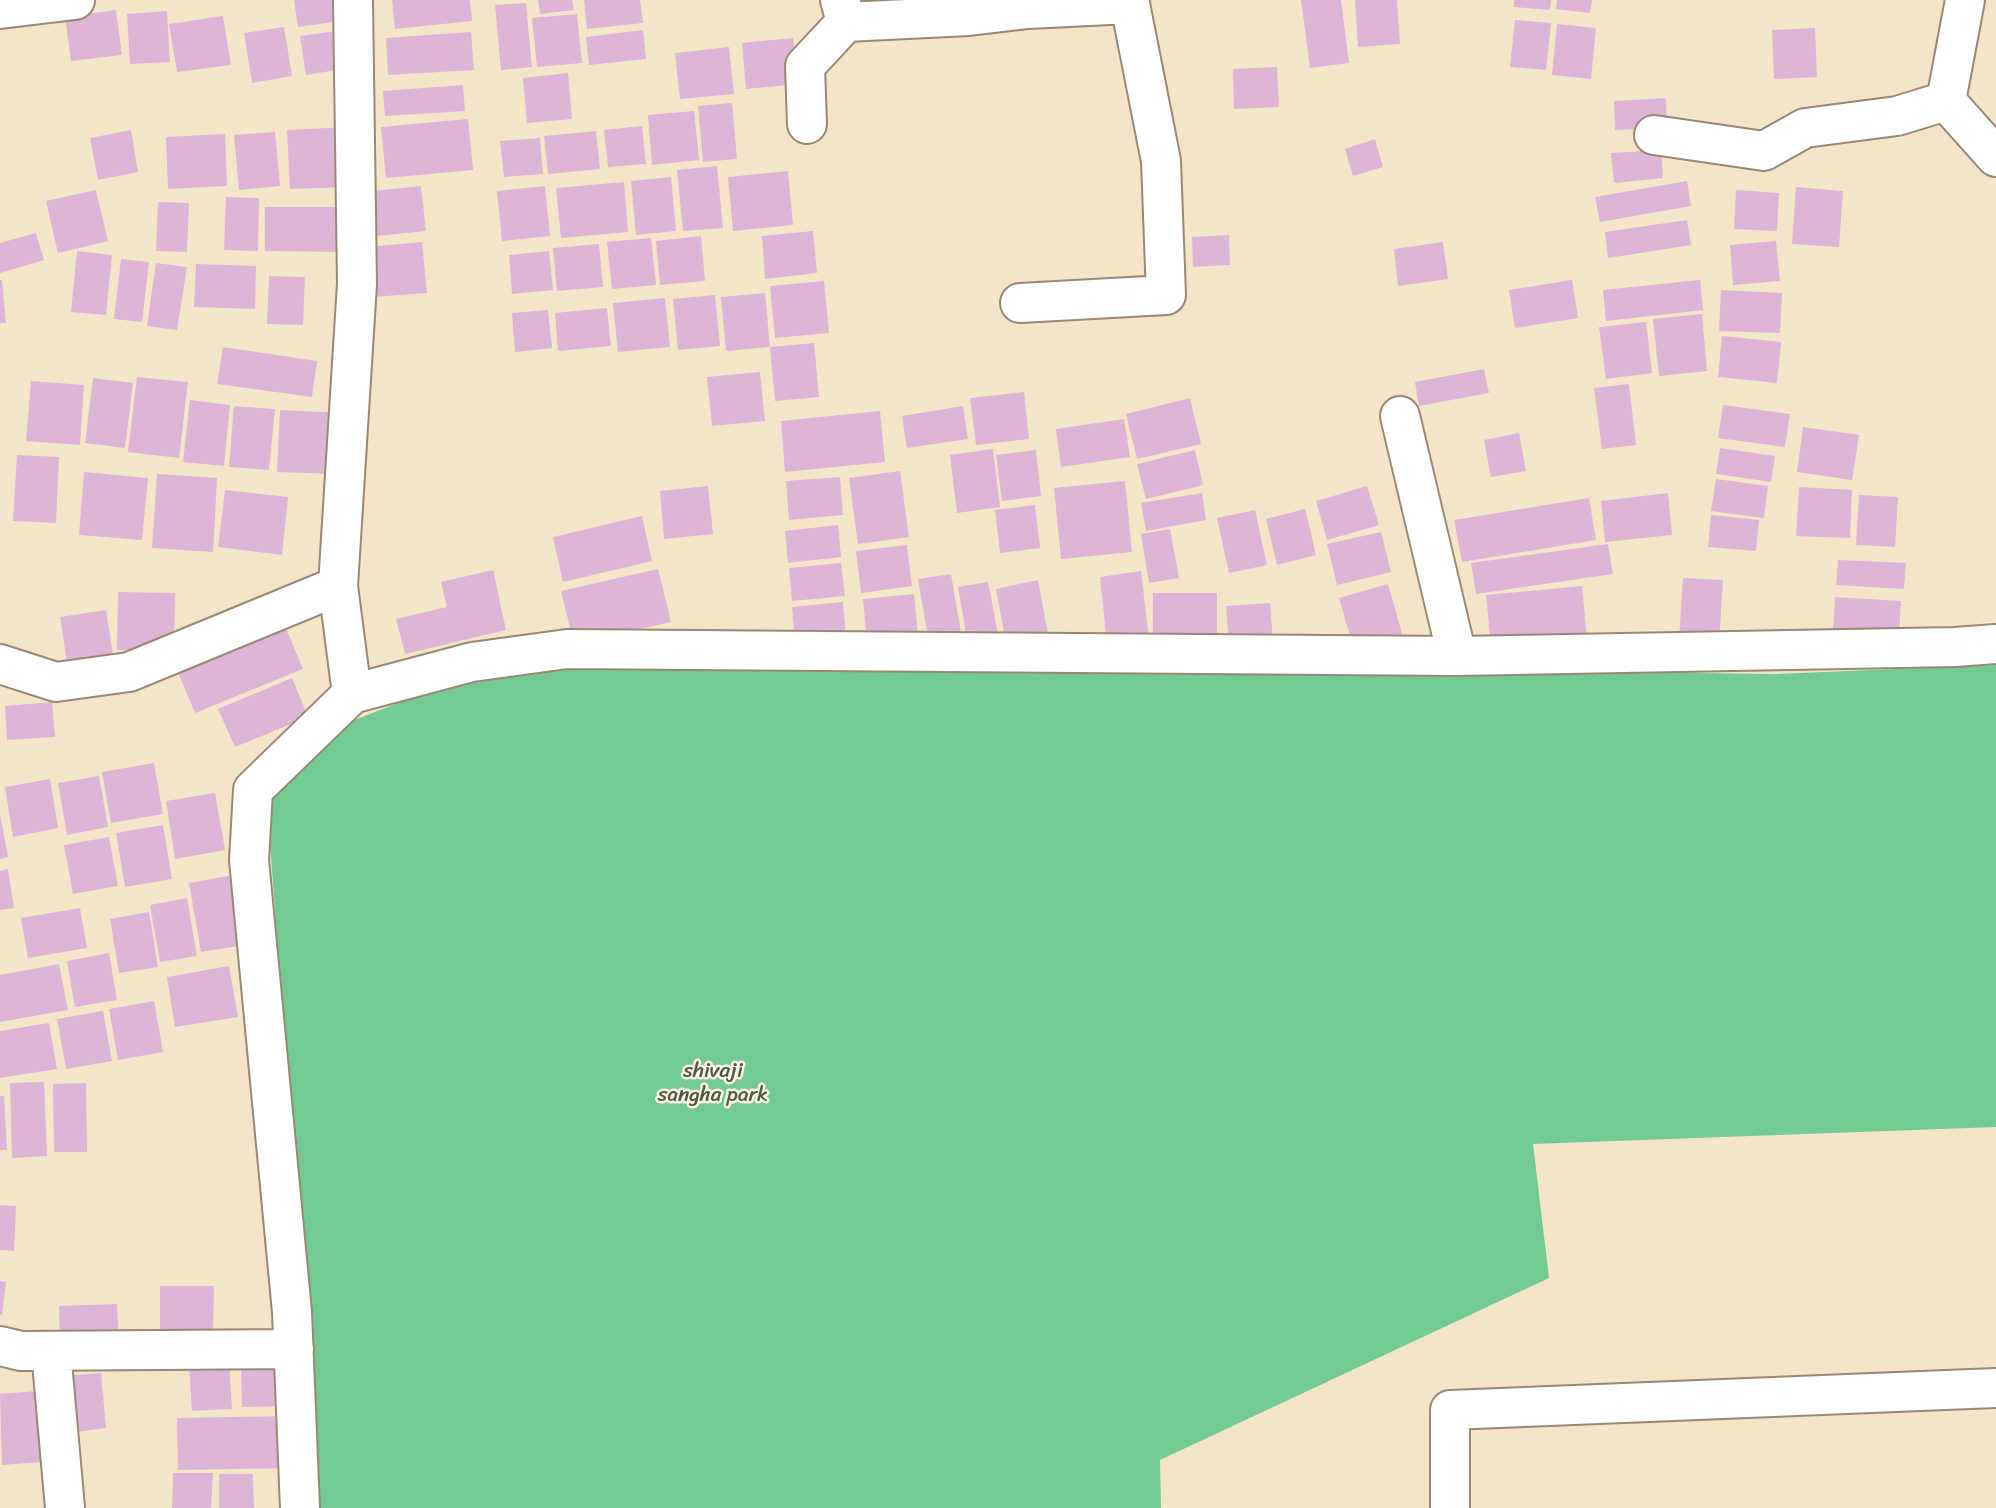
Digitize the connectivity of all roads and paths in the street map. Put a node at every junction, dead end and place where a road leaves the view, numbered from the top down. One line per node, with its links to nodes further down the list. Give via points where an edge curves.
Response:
1 (75, 0): 5 (street)
2 (353, 0): 13 (street, via 357,284)
3 (1965, 0): 7 (street)
4 (1126, 2): 6 (street, via 969,16); 11 (street, via 1161,161 1166,295)
5 (0, 9)
6 (843, 11): 8 (street, via 805,66)
7 (1947, 102): 9 (street, via 1897,116 1805,128 1764,151); 10 (street)
8 (807, 124)
9 (1654, 135)
10 (1996, 158)
11 (1020, 303)
12 (1399, 416): 15 (street)
13 (338, 586): 16 (street, via 130,672 56,681); 17 (street)
14 (1996, 643): 15 (street, via 1955,648)
15 (1457, 656): 17 (street, via 567,649 472,662)
16 (0, 664)
17 (352, 694): 19 (street, via 253,790 249,860)
18 (0, 1346): 20 (street)
19 (294, 1349): 20 (street); 23 (street)
20 (51, 1351): 22 (street)
21 (1996, 1388): 24 (street, via 1450,1410)
22 (65, 1508)
23 (300, 1508)
24 (1450, 1508)

